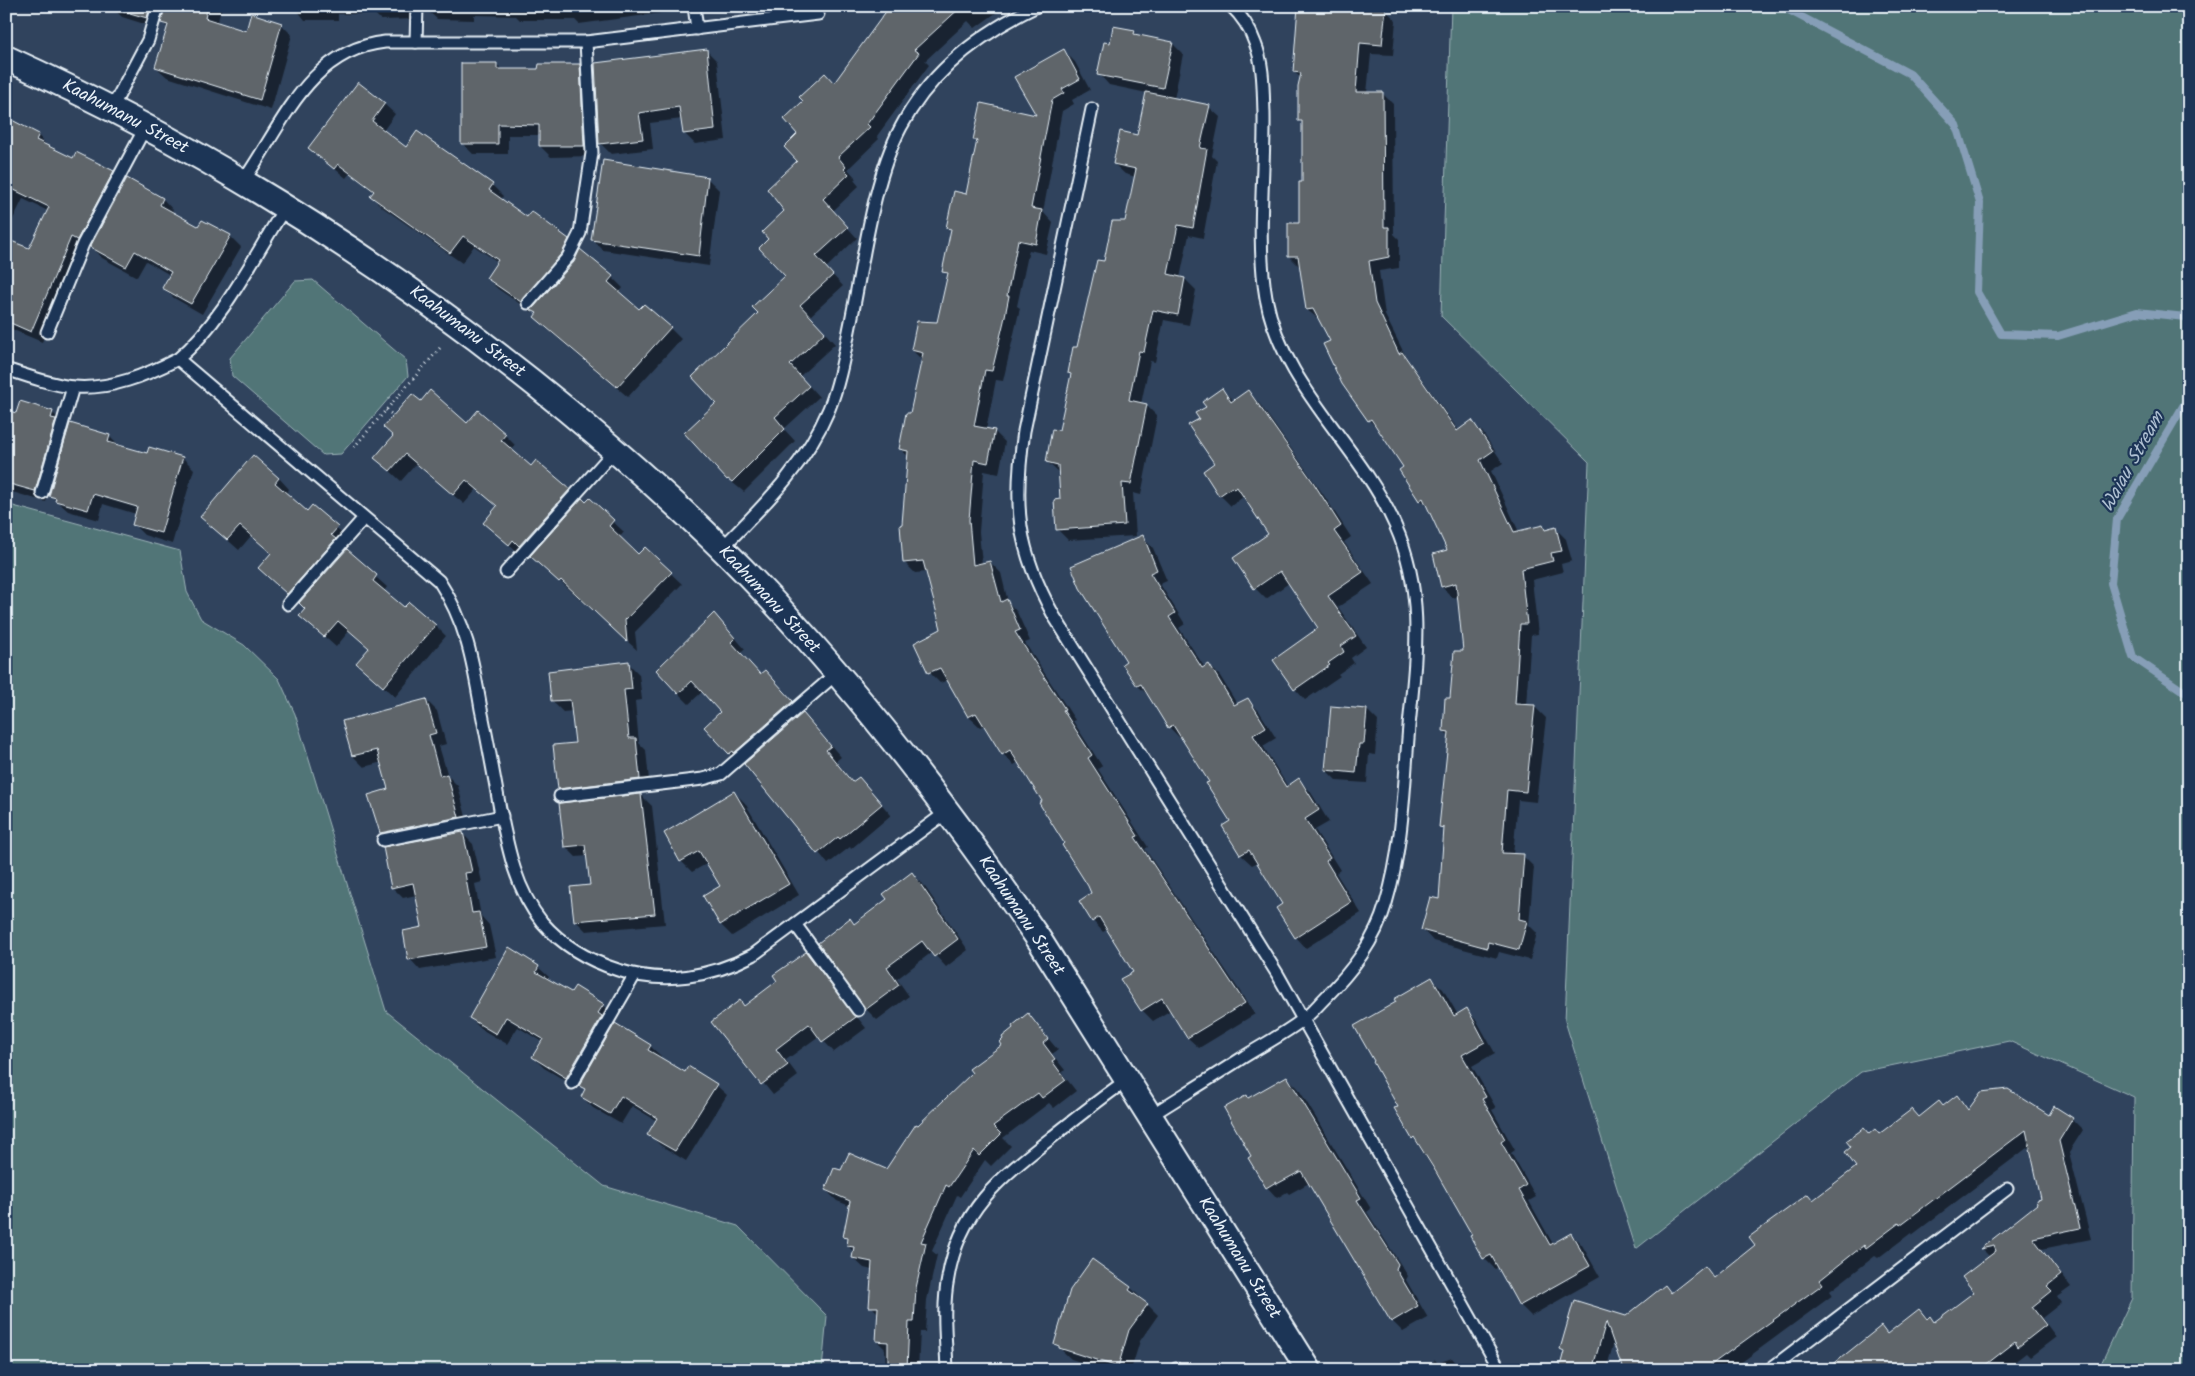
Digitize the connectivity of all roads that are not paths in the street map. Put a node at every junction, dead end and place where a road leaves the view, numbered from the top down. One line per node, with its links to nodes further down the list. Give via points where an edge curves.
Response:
1 (158, 6): 11 (lane, via 148,40)
2 (417, 6): 8 (lane)
3 (694, 6): 7 (lane)
4 (1037, 6): 24 (lane, via 996,28 954,59 934,80 900,127 878,188 830,407 800,464)
5 (1234, 7): 35 (lane, via 1256,45 1263,78 1262,264 1266,299 1274,327 1284,355 1394,521 1411,572 1417,616 1400,827 1386,904 1362,957)
6 (818, 14): 7 (lane)
7 (697, 29): 9 (lane)
8 (416, 42): 9 (lane); 14 (lane, via 354,48 324,67 310,80)
9 (586, 42): 16 (lane, via 592,153 580,234 568,257)
10 (6, 58): 11 (street, Kaahumanu Street)
11 (112, 108): 13 (street, Kaahumanu Street)
12 (1092, 109): 35 (lane, via 1024,430 1017,499 1024,548 1038,587 1054,616)
13 (146, 126): 14 (street, Kaahumanu Street); 17 (lane, via 83,244)
14 (244, 180): 15 (street, Kaahumanu Street)
15 (286, 206): 18 (lane, via 210,326); 21 (street, Kaahumanu Street, via 456,321)
16 (528, 303)
17 (47, 332)
18 (178, 359): 20 (lane, via 134,379 95,386); 23 (lane)
19 (6, 369): 20 (lane)
20 (73, 386): 22 (lane)
21 (615, 450): 24 (street, Kaahumanu Street); 25 (lane)
22 (42, 492)
23 (364, 518): 26 (lane); 30 (lane, via 438,581 460,618 472,658)
24 (721, 549): 27 (street, Kaahumanu Street)
25 (506, 572)
26 (288, 604)
27 (837, 673): 28 (lane, via 721,774 703,779); 29 (street, Kaahumanu Street)
28 (560, 796)
29 (948, 811): 32 (lane); 36 (street, Kaahumanu Street, via 1040,941)
30 (502, 816): 31 (lane); 33 (lane, via 517,878 541,921 570,948 604,966)
31 (383, 840)
32 (795, 924): 33 (lane, via 753,955 729,967 685,977); 34 (lane)
33 (634, 976): 37 (lane)
34 (858, 1010)
35 (1304, 1020): 38 (lane); 42 (lane)
36 (1128, 1080): 38 (street, Kaahumanu Street); 40 (lane, via 1099,1099 1017,1165 980,1201 966,1222 955,1246 945,1299)
37 (572, 1083)
38 (1150, 1116): 41 (street, Kaahumanu Street)
39 (2007, 1189): 43 (lane)
40 (947, 1370)
41 (1309, 1370)
42 (1500, 1370)
43 (1769, 1370)

